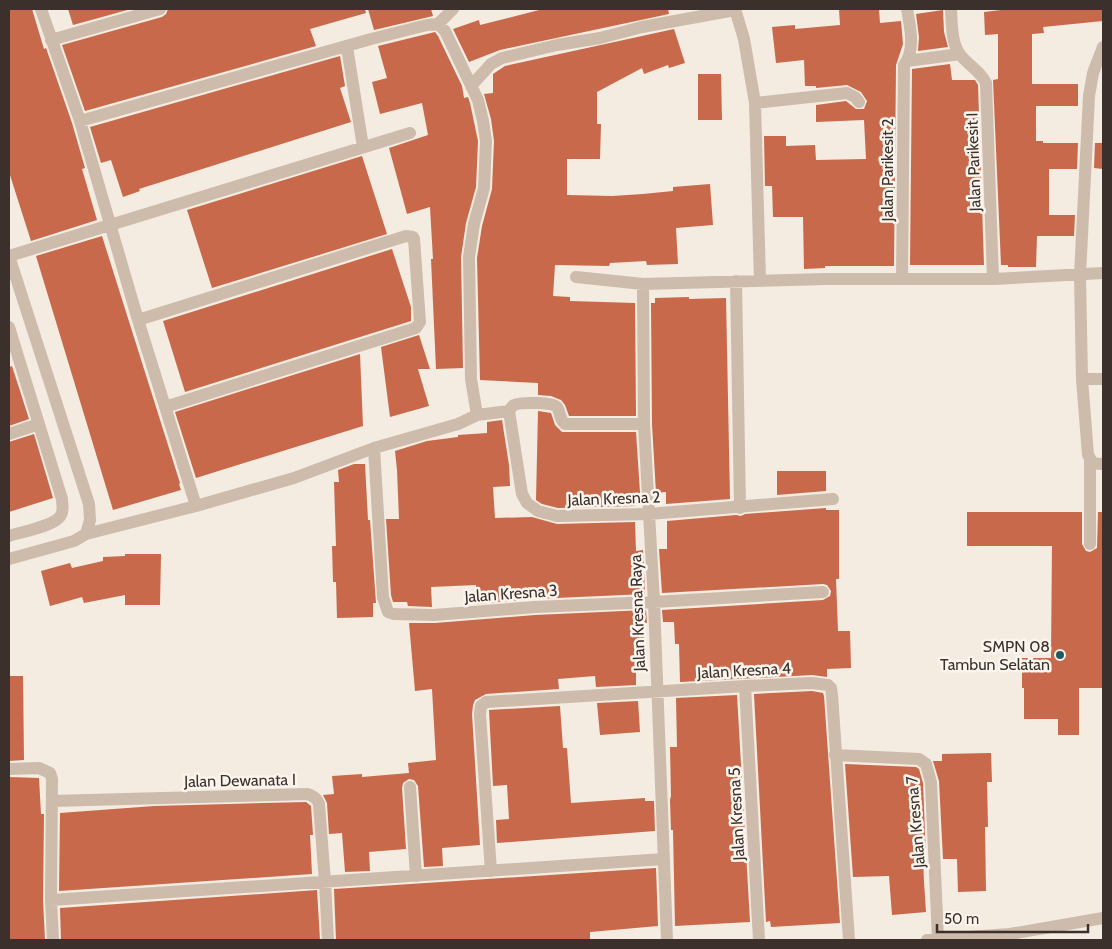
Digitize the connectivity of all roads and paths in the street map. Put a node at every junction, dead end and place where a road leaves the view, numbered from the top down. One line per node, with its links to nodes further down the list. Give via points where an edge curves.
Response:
1 (40, 9): 8 (street)
2 (160, 9): 8 (street)
3 (453, 9): 7 (street)
4 (735, 9): 13 (street, via 502,58 491,64); 14 (street)
5 (907, 9): 12 (street, Jalan Parikesit 2, via 912,41)
6 (951, 9): 11 (street, via 955,45)
7 (438, 24): 9 (street); 13 (street, via 445,31)
8 (51, 40): 16 (street)
9 (347, 47): 16 (street); 18 (street)
10 (1103, 47): 22 (street, via 1089,96)
11 (960, 54): 12 (street); 25 (street, Jalan Parikesit I, via 986,83)
12 (907, 61): 24 (street, Jalan Parikesit 2, via 904,65)
13 (471, 86): 35 (street, via 478,100 486,141 484,188 469,257 471,379)
14 (755, 102): 15 (street, via 847,93); 27 (street)
15 (859, 102)
16 (80, 121): 19 (street)
17 (410, 132): 18 (street)
18 (363, 147): 19 (street)
19 (110, 225): 20 (street); 29 (street)
20 (9, 256): 46 (street, via 88,504 90,520)
21 (1103, 273): 22 (street)
22 (1080, 275): 25 (street); 31 (street)
23 (576, 277): 28 (street)
24 (902, 279): 25 (street); 27 (street)
25 (993, 279)
26 (736, 281): 27 (street); 28 (street); 44 (street)
27 (760, 281)
28 (643, 284): 37 (street, Jalan Kresna Raya)
29 (138, 320): 33 (street); 33 (street, via 406,236 414,239 420,322 416,328)
30 (10, 332): 36 (street)
31 (1082, 379): 32 (street); 40 (street)
32 (1103, 379)
33 (165, 407): 43 (street)
34 (509, 411): 35 (street); 37 (street, via 517,404 550,404 558,408 566,424); 45 (street, Jalan Kresna 2, via 520,487 527,503 538,511 557,516)
35 (476, 414): 39 (street, via 458,424)
36 (39, 424): 38 (street); 47 (street, via 63,510 61,517 53,523)
37 (644, 424): 45 (street, Jalan Kresna Raya)
38 (9, 434)
39 (374, 448): 43 (street, via 294,478); 51 (street, Jalan Kresna 3, via 382,597 388,612 424,615)
40 (1090, 460): 41 (street); 48 (street)
41 (1103, 464)
42 (833, 499): 44 (street, Jalan Kresna 2)
43 (196, 506): 46 (street)
44 (740, 508): 45 (street, Jalan Kresna 2)
45 (649, 514): 51 (street, Jalan Kresna Raya)
46 (86, 534): 49 (street, via 74,542)
47 (9, 536)
48 (1090, 544)
49 (9, 558)
50 (823, 592): 51 (street)
51 (654, 602): 53 (street, Jalan Kresna Raya)
52 (745, 686): 53 (street, Jalan Kresna 4); 54 (street, Jalan Kresna 4, via 828,685 831,688); 68 (street, Jalan Kresna 5)
53 (656, 692): 58 (street, Jalan Kresna Raya); 59 (street, Jalan Kresna 4, via 491,700 481,706)
54 (835, 755): 69 (street); 70 (street, Jalan Kresna 7, via 919,759 926,764 931,782)
55 (9, 769): 57 (street, via 39,768 50,773)
56 (410, 787): 60 (street)
57 (52, 801): 61 (street, Jalan Dewanata I, via 308,794 319,804); 62 (street)
58 (664, 859): 59 (street); 67 (street, Jalan Kresna Raya)
59 (491, 870): 60 (street)
60 (416, 876): 61 (street)
61 (325, 882): 62 (street); 66 (street, Jalan Dewanata I)
62 (51, 900): 65 (street)
63 (1103, 918): 64 (street)
64 (1010, 937): 70 (street)
65 (54, 940)
66 (328, 940)
67 (667, 940)
68 (759, 940)
69 (849, 940)
70 (932, 940)

